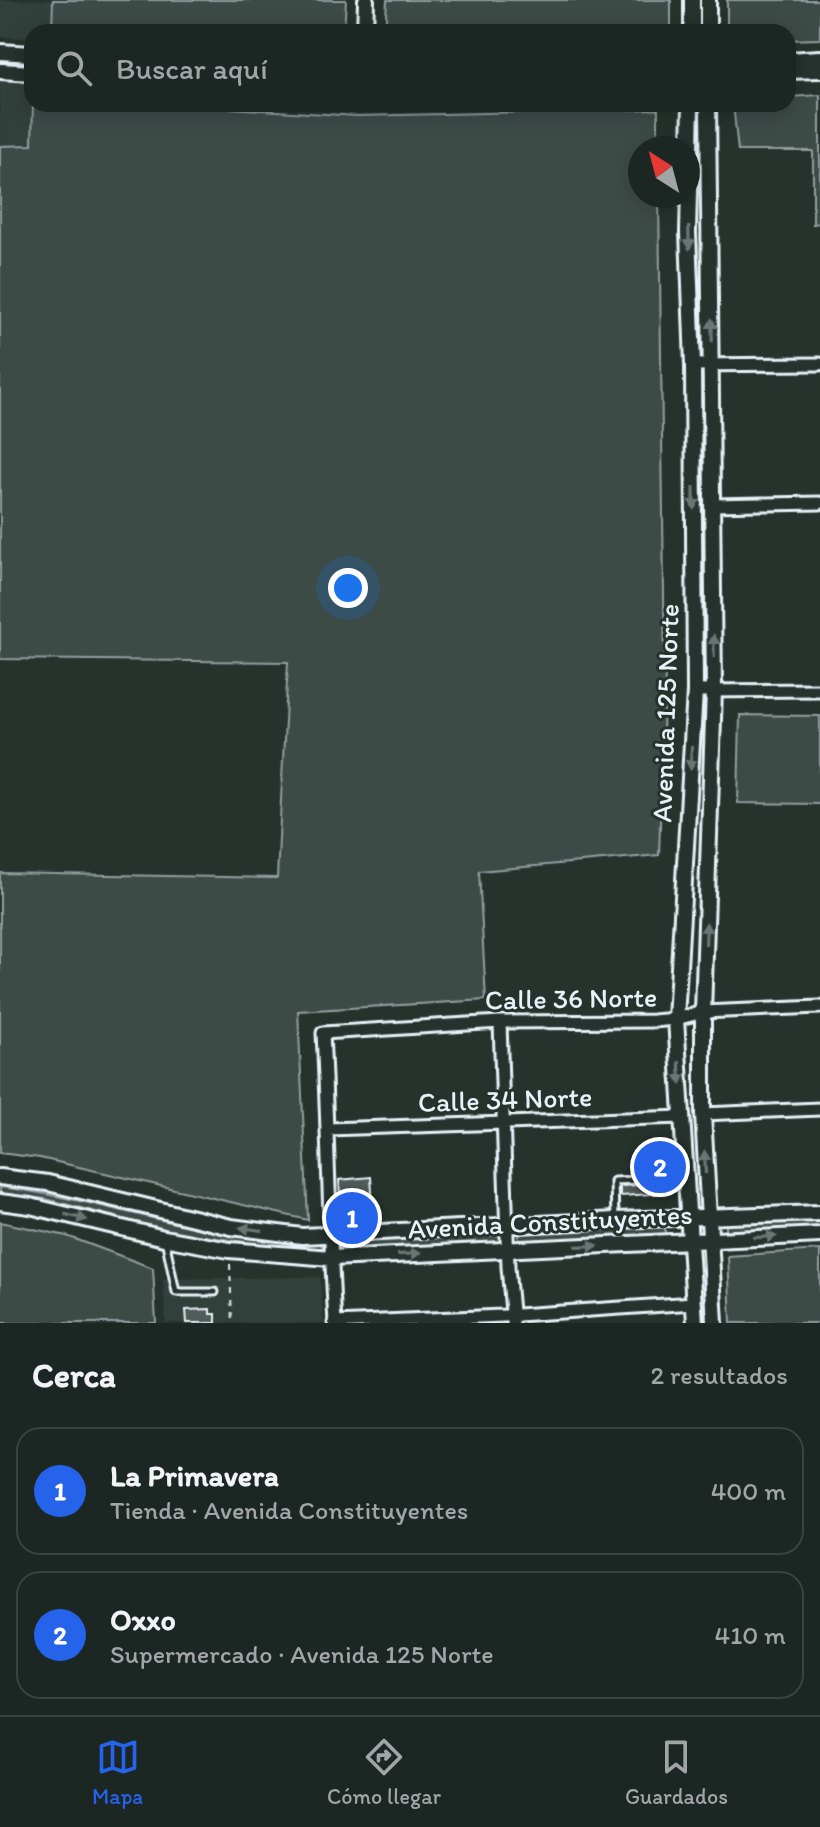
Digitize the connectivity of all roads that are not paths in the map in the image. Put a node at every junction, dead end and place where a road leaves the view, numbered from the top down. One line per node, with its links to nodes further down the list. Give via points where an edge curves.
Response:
1 (366, 0): 4 (main road)
2 (692, 0): 5 (main road)
3 (708, 0): 6 (main road)
4 (365, 24)
5 (692, 24)
6 (708, 24)
7 (0, 52): 8 (main road)
8 (24, 54)
9 (820, 58): 10 (main road)
10 (796, 60)
11 (820, 70): 13 (main road)
12 (0, 71): 14 (main road)
13 (796, 71)
14 (24, 72)
15 (682, 112): 18 (main road)
16 (691, 112): 19 (main road, Avenida 125 Norte)
17 (708, 112): 21 (main road, Avenida 125 Norte, one-way to 17)
18 (683, 136)
19 (689, 136)
20 (688, 208): 23 (main road, Avenida 125 Norte, one-way to 23)
21 (712, 363): 22 (street); 23 (street); 25 (main road, Avenida 125 Norte)
22 (820, 364)
23 (693, 365): 28 (main road, Avenida 125 Norte, one-way to 28)
24 (820, 503): 25 (street)
25 (712, 505): 26 (main road, Avenida 125 Norte, one-way to 25)
26 (714, 690): 27 (street); 28 (street); 30 (main road, Avenida 125 Norte, one-way to 26)
27 (820, 690)
28 (695, 691): 31 (main road, Avenida 125 Norte, one-way to 31)
29 (820, 1007): 30 (street, Calle 36 Norte)
30 (703, 1012): 31 (street, Calle 36 Norte); 34 (main road, Avenida 125 Norte)
31 (676, 1019): 32 (street, Calle 36 Norte); 35 (main road, Avenida 125 Norte, one-way to 35)
32 (500, 1022): 36 (street); 37 (street, Calle 36 Norte, via 323,1033)
33 (820, 1109): 34 (street)
34 (703, 1114): 43 (main road, Avenida 125 Norte, one-way to 34)
35 (683, 1117): 36 (street, Calle 34 Norte); 39 (main road, Avenida 125 Norte)
36 (503, 1122): 37 (street, Calle 34 Norte); 45 (street)
37 (328, 1129): 47 (street)
38 (0, 1177): 47 (main road, Avenida Constituyentes, one-way to 38, via 231,1227 48,1183)
39 (687, 1178): 42 (main road, Avenida 125 Norte); 44 (lane, via 614,1181)
40 (0, 1202): 48 (main road, Avenida Constituyentes, one-way to 48)
41 (820, 1213): 43 (main road, Avenida Constituyentes)
42 (689, 1218): 43 (main road, Avenida Constituyentes); 44 (main road, Avenida Constituyentes); 50 (main road, Avenida 125 Norte)
43 (708, 1218): 49 (main road, Avenida 125 Norte)
44 (615, 1220): 45 (main road, Avenida Constituyentes)
45 (507, 1227): 47 (main road, Avenida Constituyentes); 51 (street)
46 (820, 1235): 49 (main road, Avenida Constituyentes, one-way to 46)
47 (329, 1236): 52 (street)
48 (164, 1238): 52 (main road, Avenida Constituyentes, via 229,1250); 53 (lane, via 176,1292)
49 (709, 1240): 50 (main road, Avenida Constituyentes); 58 (main road, Avenida 125 Norte)
50 (688, 1242): 51 (main road, Avenida Constituyentes, one-way to 50); 54 (main road, Avenida 125 Norte)
51 (509, 1249): 52 (main road, Avenida Constituyentes, one-way to 51); 55 (street)
52 (331, 1258): 56 (street)
53 (215, 1292)
54 (694, 1303): 55 (street); 57 (main road, Avenida 125 Norte)
55 (513, 1319): 56 (street)
56 (334, 1323)
57 (695, 1323)
58 (715, 1323)

